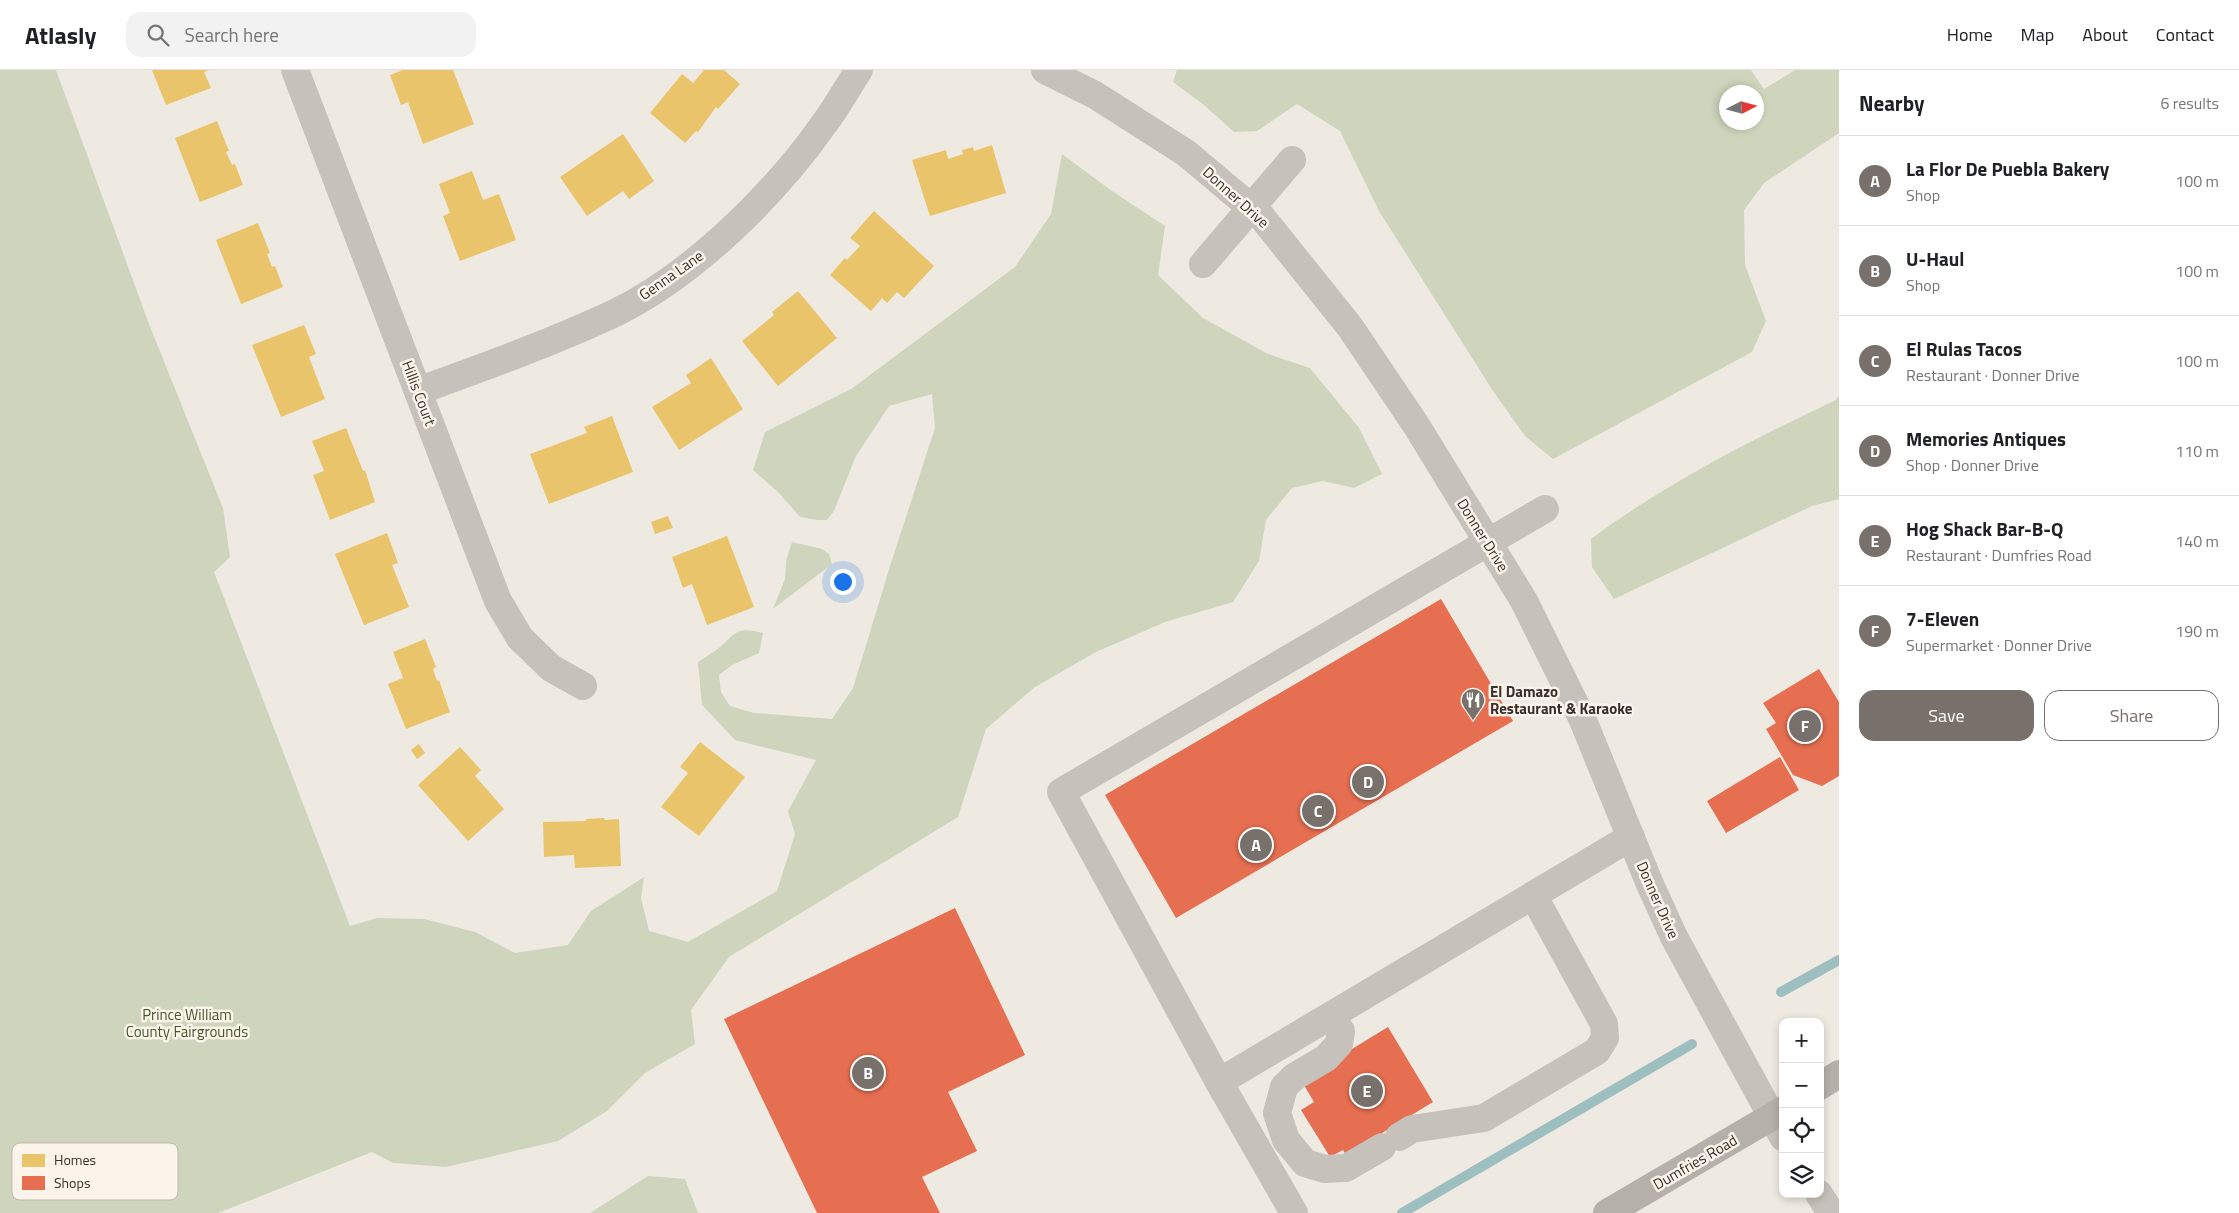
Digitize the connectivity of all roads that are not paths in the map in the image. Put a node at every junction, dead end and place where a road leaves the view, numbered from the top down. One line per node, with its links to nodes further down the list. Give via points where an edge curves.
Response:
1 (295, 70): 7 (street, Hillis Court)
2 (859, 70): 7 (street, Genna Lane, via 824,124 770,192 719,241 664,283 616,312)
3 (1045, 70): 5 (street, Donner Drive, via 1094,95 1186,152)
4 (1292, 160): 5 (street)
5 (1251, 208): 6 (street); 9 (street, Donner Drive, via 1261,216 1350,327 1416,425)
6 (1203, 264)
7 (418, 391): 10 (street, Hillis Court, via 498,601 520,638 551,668)
8 (1545, 510): 9 (street)
9 (1488, 542): 11 (street, Donner Drive, via 1524,601 1568,689); 15 (street, via 1061,792)
10 (583, 686)
11 (1631, 837): 12 (street); 17 (street, Donner Drive, via 1674,937)
12 (1533, 895): 13 (street); 13 (street, via 1604,1024 1605,1038 1597,1051 1484,1118 1412,1129 1346,1168 1325,1169 1305,1163 1286,1140 1277,1113 1284,1087 1294,1077 1326,1058 1339,1044 1341,1031)
13 (1331, 1016): 15 (street)
14 (1839, 1074): 16 (main road)
15 (1219, 1082): 19 (street)
16 (1824, 1083)
17 (1779, 1122): 20 (main road, Dumfries Road)
18 (1822, 1198): 21 (street)
19 (1294, 1213)
20 (1607, 1213)
21 (1831, 1213)

